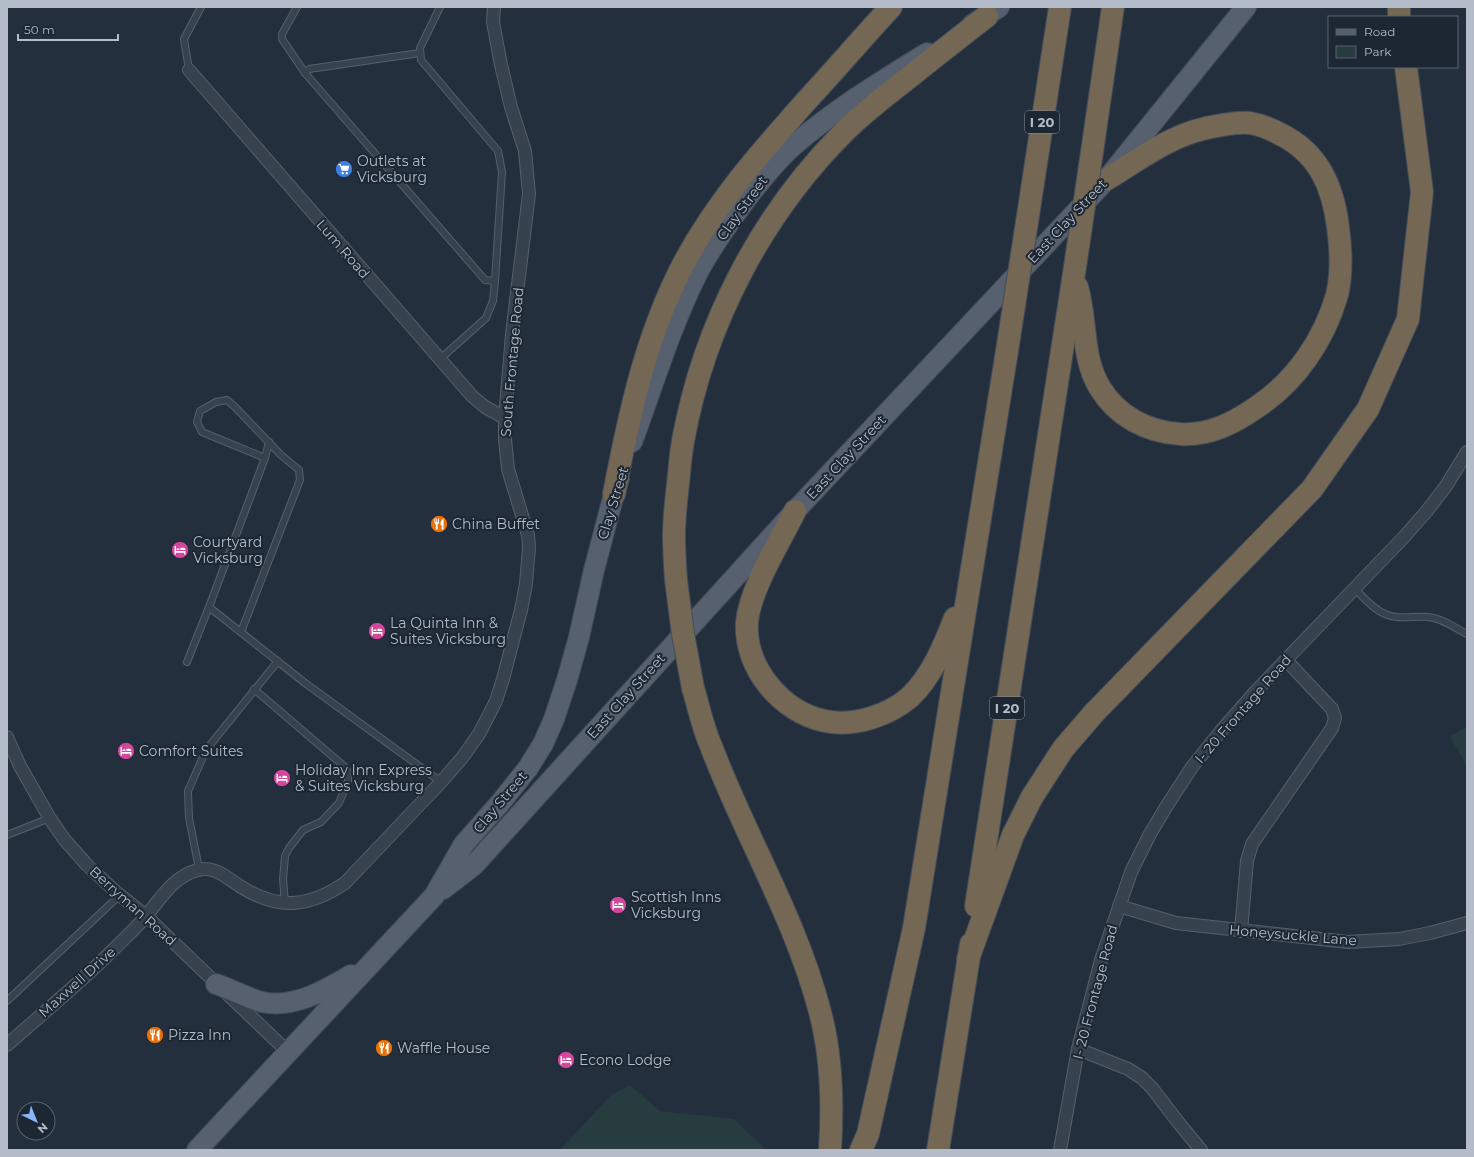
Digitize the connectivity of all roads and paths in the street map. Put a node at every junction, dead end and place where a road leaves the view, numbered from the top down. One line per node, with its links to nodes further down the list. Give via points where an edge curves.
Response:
1 (201, 7): 12 (lane, via 184,39)
2 (297, 7): 13 (lane, via 282,34 282,39)
3 (440, 7): 10 (lane)
4 (494, 7): 18 (street, South Frontage Road, via 493,22 501,65 525,151 529,194)
5 (891, 7): 22 (highway, via 746,169 684,263 644,361)
6 (1113, 7): 15 (highway, I 20, bridge)
7 (1246, 7): 14 (main road, East Clay Street)
8 (993, 12): 22 (main road, Clay Street, via 830,116 792,147 761,181 731,220 698,273 659,364); 53 (highway, bridge, via 873,106 844,132 809,170 778,211 731,292 692,400 682,442 674,535 676,580 693,688 710,745 786,916 819,1006 828,1052 832,1100)
9 (1059, 15): 24 (highway, I 20, bridge)
10 (420, 53): 13 (lane, via 309,69); 16 (lane, via 421,60 498,151 502,172)
11 (1406, 68): 45 (highway, via 1422,192 1419,222 1408,319 1368,409 1312,489 1094,713 1063,749 1032,797 1013,835)
12 (189, 70): 17 (street, Lum Road)
13 (305, 73): 16 (lane, via 485,280)
14 (1107, 179): 15 (highway, via 1164,144 1194,131 1250,123 1270,128 1290,138 1314,160 1325,176 1332,194 1340,242 1340,262 1337,294 1329,318 1318,341 1300,368 1263,403 1244,416 1203,433 1167,433 1148,428 1130,419 1118,410 1100,388 1086,350 1082,302); 23 (main road, East Clay Street)
15 (1074, 270): 45 (highway, I 20)
16 (495, 280): 17 (lane, via 493,300 486,318)
17 (439, 360): 18 (street, Lum Road, via 472,396)
18 (505, 418): 34 (street, South Frontage Road, via 508,469 528,535 526,584 496,701 479,734)
19 (269, 442): 21 (lane); 21 (lane, via 227,400 216,402 200,411 197,422 202,432); 27 (lane, via 299,470 300,480)
20 (1467, 452): 25 (street, I- 20 Frontage Road, via 1426,512)
21 (265, 458): 26 (lane)
22 (614, 494): 39 (main road, Clay Street, via 579,637 554,719 528,768 464,844)
23 (795, 511): 24 (highway, via 764,572 751,602 747,621 753,659 766,681 774,693 808,716 826,722 867,720 889,711 910,697 928,674 944,645); 39 (main road, East Clay Street, via 474,865)
24 (970, 582): 54 (highway, I 20, via 914,928 868,1134)
25 (1354, 588): 28 (lane, via 1378,611 1386,615 1428,617); 29 (street, I- 20 Frontage Road)
26 (210, 607): 27 (lane); 31 (lane)
27 (241, 632): 30 (lane)
28 (1467, 634)
29 (1286, 660): 41 (street, I- 20 Frontage Road, via 1220,732 1188,774 1150,834 1131,872); 44 (street, via 1332,710 1335,718 1332,728 1252,844 1247,861)
30 (278, 661): 32 (lane); 34 (lane)
31 (187, 662)
32 (254, 689): 37 (lane, via 206,750 188,791 189,818); 40 (lane, via 348,772 348,781 339,803 321,822 303,830 285,856)
33 (7, 738): 35 (street, Berryman Road, via 33,791)
34 (441, 782): 40 (street, South Frontage Road, via 345,883 313,900)
35 (50, 818): 36 (lane); 38 (street, Berryman Road, via 87,866)
36 (7, 835)
37 (199, 869): 40 (street, South Frontage Road, via 218,871 256,895); 42 (street, via 171,886)
38 (120, 895): 42 (street, Berryman Road); 48 (lane)
39 (434, 896): 46 (main road, Clay Street)
40 (286, 903)
41 (1119, 906): 44 (street, Honeysuckle Lane, via 1176,923); 50 (street, I- 20 Frontage Road, via 1101,960)
42 (146, 916): 47 (street, Berryman Road); 49 (street, Maxwell Drive, via 114,949)
43 (1467, 922): 44 (street, Honeysuckle Lane, via 1430,934 1348,942)
44 (1241, 931)
45 (968, 959): 55 (highway, I 20)
46 (370, 964): 47 (main road, via 329,989 300,1000 282,1003 262,1002); 51 (main road, Clay Street)
47 (216, 984): 51 (street, Berryman Road)
48 (7, 1001)
49 (7, 1045)
50 (1078, 1049): 56 (street, I- 20 Frontage Road); 57 (street, via 1128,1069 1142,1078)
51 (288, 1052): 52 (main road)
52 (197, 1150)
53 (830, 1150)
54 (861, 1150)
55 (938, 1150)
56 (1060, 1150)
57 (1201, 1150)

